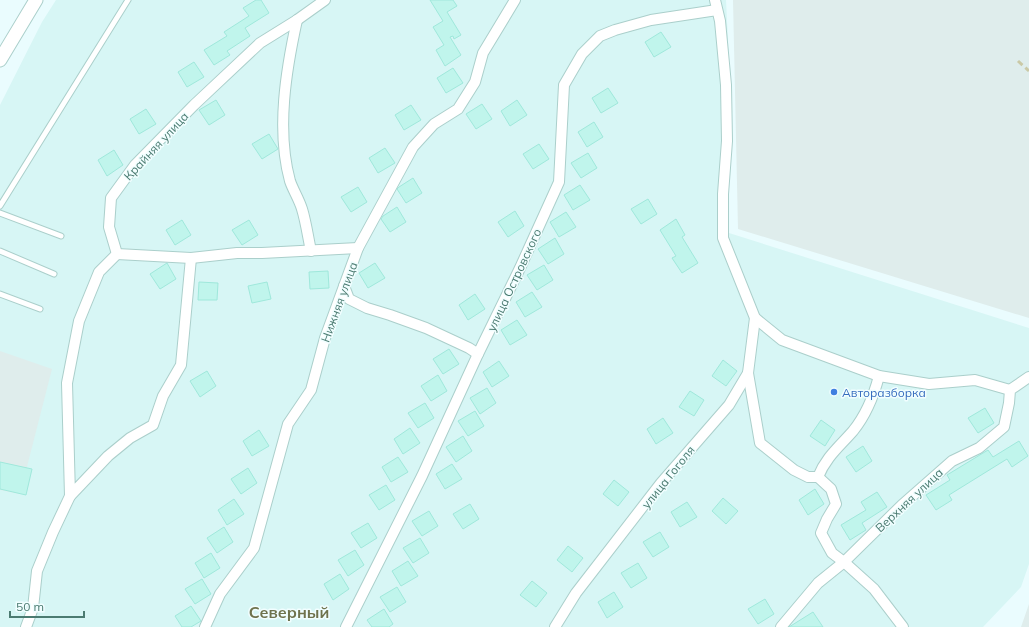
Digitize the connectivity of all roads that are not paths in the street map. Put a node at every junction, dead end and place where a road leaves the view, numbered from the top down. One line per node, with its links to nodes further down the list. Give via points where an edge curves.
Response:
1 (36, 0): 8 (street)
2 (128, 0): 9 (lane)
3 (325, 0): 7 (street, Крайняя улица)
4 (515, 0): 12 (street, Нижняя улица, via 483,53 475,82 458,109 434,124 413,147)
5 (715, 0): 6 (street)
6 (717, 10): 21 (street, via 726,85 723,238); 22 (street, улица Островского, via 651,20 615,30 600,36 582,54 564,85 559,182)
7 (297, 20): 14 (street, via 284,95 284,144 290,181 302,209); 15 (street, Крайняя улица, via 260,43 194,105 136,165 111,198 109,227)
8 (0, 60)
9 (0, 206)
10 (0, 213): 11 (lane)
11 (61, 236)
12 (358, 248): 14 (street); 18 (street, Нижняя улица)
13 (0, 251): 17 (lane)
14 (310, 251): 16 (street, via 237,253)
15 (117, 254): 16 (street); 28 (street, via 98,272 79,321 67,383)
16 (191, 258): 28 (street, via 181,365 162,396 153,425 114,451)
17 (54, 274)
18 (344, 286): 22 (street, via 349,299 367,308 426,328); 31 (street, Нижняя улица, via 311,390 288,424 254,548 220,594)
19 (0, 294): 20 (lane)
20 (40, 309)
21 (755, 318): 23 (street, улица Гоголя); 24 (street, via 782,340)
22 (478, 354): 32 (street, улица Островского, via 422,476)
23 (748, 373): 27 (street, via 760,443 794,470 808,477); 33 (street, улица Гоголя, via 729,405 661,483 576,593)
24 (879, 376): 26 (street, via 929,384 975,380); 27 (street, via 864,413 853,430 831,454)
25 (1029, 377): 26 (street)
26 (1010, 390): 29 (street, Верхняя улица, via 1004,426 980,448 952,461)
27 (818, 477): 29 (street, via 831,489 836,504 821,533 832,553)
28 (70, 496): 30 (street, via 37,571 33,608)
29 (844, 562): 34 (street, Верхняя улица, via 818,583); 35 (street, via 874,589)
30 (26, 627)
31 (205, 627)
32 (346, 627)
33 (554, 627)
34 (781, 627)
35 (903, 627)

